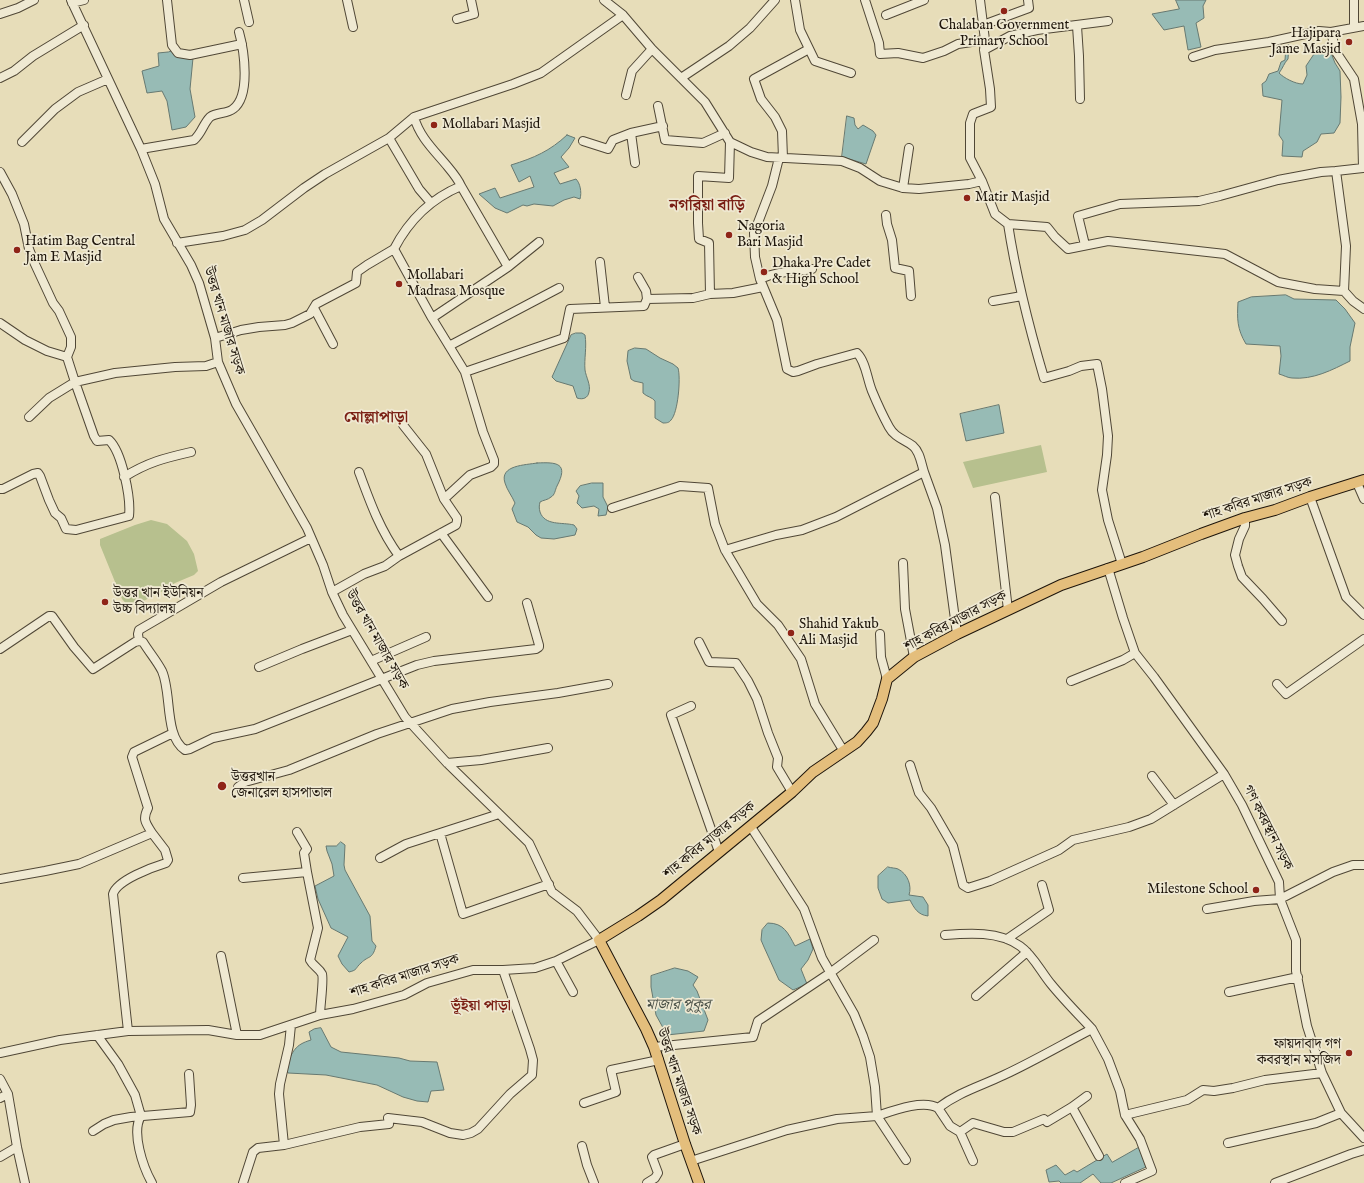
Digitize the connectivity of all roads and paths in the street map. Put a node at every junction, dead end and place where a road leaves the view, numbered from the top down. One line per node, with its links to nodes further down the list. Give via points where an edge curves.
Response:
1 (34, 0): 16 (street)
2 (84, 0): 15 (street)
3 (167, 0): 31 (street, via 172,44 178,53 190,55)
4 (244, 0): 21 (street)
5 (347, 0): 26 (street)
6 (471, 0): 19 (street, via 474,14)
7 (604, 0): 17 (street)
8 (774, 0): 38 (street, via 750,28 729,46)
9 (795, 0): 33 (street, via 800,30)
10 (865, 0): 30 (street, via 880,43 880,54 898,53 923,58 958,44)
11 (924, 0): 18 (street)
12 (980, 0): 23 (street)
13 (1028, 0): 23 (street, via 1029,8)
14 (1354, 0): 27 (street)
15 (72, 1): 22 (street, উত্তর খান মাজার সড়ক)
16 (0, 14)
17 (623, 15): 32 (street); 43 (street, via 541,73)
18 (886, 15)
19 (457, 19)
20 (1108, 21): 24 (street)
21 (249, 22)
22 (84, 25): 37 (street); 39 (street, উত্তর খান মাজার সড়ক)
23 (983, 25): 30 (street)
24 (1077, 26): 34 (street, via 1010,36); 41 (street)
25 (1364, 26): 27 (street)
26 (353, 27)
27 (1354, 27): 29 (street)
28 (239, 32): 31 (street)
29 (1331, 32): 35 (street, via 1319,30 1269,42 1215,50); 55 (street, via 1336,52 1354,79 1362,132 1363,168)
30 (984, 40): 34 (street)
31 (242, 44): 52 (street, via 244,87 234,109 213,115 194,140)
32 (652, 49): 38 (street); 40 (street, via 632,71)
33 (810, 49): 36 (street, via 815,61); 53 (street, via 754,79 761,99 782,131)
34 (984, 50): 57 (street, via 991,106 972,114 970,123 970,158)
35 (1193, 57)
36 (851, 73)
37 (0, 78)
38 (681, 78): 46 (street, via 705,102)
39 (108, 79): 49 (street, via 78,92); 52 (street, উত্তর খান মাজার সড়ক)
40 (626, 95)
41 (1080, 99)
42 (658, 106): 44 (street)
43 (414, 117): 47 (street); 58 (street, via 427,144)
44 (663, 126): 45 (street); 46 (street, via 665,140 703,144)
45 (631, 133): 48 (street, via 613,140 608,149); 54 (street)
46 (725, 134): 50 (street)
47 (389, 138): 60 (street, via 419,189); 64 (street, via 325,174 262,220 244,230)
48 (583, 141)
49 (22, 142)
50 (730, 142): 53 (street, via 751,152); 75 (street, via 729,178 698,176 699,239 709,243)
51 (909, 148): 59 (street)
52 (141, 149): 64 (street, উত্তর খান মাজার সড়ক, via 155,184 164,219)
53 (781, 158): 59 (street, via 842,161 860,168 880,181); 71 (street, via 754,233 755,257)
54 (635, 163)
55 (1336, 171): 65 (street, via 1278,180 1199,200 1120,204 1078,216); 74 (street, via 1346,246)
56 (0, 172): 88 (street, via 24,224 34,262 71,337)
57 (982, 181): 59 (street, via 919,189); 62 (street, via 995,214)
58 (461, 186): 60 (street); 68 (street)
59 (903, 188)
60 (431, 203): 66 (street, via 416,216)
61 (886, 215): 76 (street, via 895,268 909,271)
62 (1008, 224): 65 (street, via 1047,227 1068,249); 77 (street)
63 (539, 242): 68 (street)
64 (177, 244): 85 (street, উত্তর খান মাজার সড়ক, via 199,283)
65 (1085, 246): 74 (street, via 1108,241 1225,254 1278,282)
66 (394, 249): 81 (street, via 357,272 356,283 316,304); 83 (street)
67 (600, 262): 80 (street)
68 (508, 267): 83 (street)
69 (812, 269): 71 (street, via 785,271)
70 (638, 277): 78 (street, via 646,291)
71 (760, 279): 72 (street)
72 (763, 287): 75 (street, via 733,293); 96 (street, via 777,320 787,369 793,372 857,354 890,429 900,440 915,449)
73 (559, 288): 87 (street)
74 (1344, 291): 82 (street)
75 (710, 294): 78 (street, via 693,298)
76 (911, 296)
77 (1022, 296): 79 (street); 111 (street, via 1044,378 1081,366 1097,364 1108,436 1102,490 1108,520)
78 (647, 299): 80 (street, via 644,306)
79 (993, 301)
80 (605, 307): 90 (street, via 570,309 564,338)
81 (314, 308): 85 (street, via 310,314 292,323 241,330); 86 (street)
82 (1364, 308)
83 (432, 318): 87 (street)
84 (0, 323): 88 (street, via 41,349)
85 (215, 338): 89 (street, উত্তর খান মাজার সড়ক)
86 (333, 344)
87 (449, 346): 90 (street)
88 (67, 357): 91 (street)
89 (218, 362): 91 (street, via 206,366 116,373); 107 (street, উত্তর খান মাজার সড়ক, via 236,404)
90 (465, 372): 103 (street, via 494,464 470,475)
91 (75, 382): 92 (street, via 49,398); 97 (street, via 94,436 97,441 109,440 113,444)
92 (29, 417)
93 (403, 425): 103 (street, via 426,454)
94 (191, 452): 97 (street, via 158,460)
95 (359, 472): 109 (street, via 378,522)
96 (924, 472): 108 (street, via 802,530); 121 (street, via 937,508 945,545)
97 (124, 477): 99 (street, via 129,495 129,516 76,530 66,530 49,500 38,473)
98 (1360, 482): 101 (main road, শাহ কবির মাজার সড়ক); 102 (street)
99 (0, 489)
100 (996, 497): 116 (street)
101 (1310, 497): 105 (main road, শাহ কবির মাজার সড়ক); 117 (street, via 1346,597)
102 (1364, 499)
103 (444, 500): 106 (street, via 457,521 456,525)
104 (612, 508): 108 (street, via 680,486 708,488 715,524)
105 (1245, 518): 111 (main road, শাহ কবির মাজার সড়ক); 118 (street, via 1235,555 1238,566 1242,577)
106 (441, 532): 109 (street); 114 (street)
107 (311, 538): 113 (street, উত্তর খান মাজার সড়ক); 124 (street, via 221,582 139,630)
108 (725, 550): 140 (street, via 757,604 778,625 801,659 815,704)
109 (398, 556): 113 (street, via 385,566 364,574)
110 (903, 563): 128 (street, via 905,609)
111 (1122, 564): 112 (main road, শাহ কবির মাজার সড়ক)
112 (1108, 568): 116 (main road, শাহ কবির মাজার সড়ক, via 1060,585); 127 (street, গণ কবরস্থান সড়ক)
113 (332, 592): 119 (street, উত্তর খান মাজার সড়ক)
114 (488, 597)
115 (527, 603): 131 (street, via 539,645 536,649 417,664)
116 (1008, 610): 121 (main road, শাহ কবির মাজার সড়ক)
117 (1364, 615)
118 (1282, 621)
119 (352, 630): 129 (street, উত্তর খান মাজার সড়ক); 130 (street)
120 (880, 634): 132 (street, via 881,657)
121 (957, 634): 128 (main road, শাহ কবির মাজার সড়ক)
122 (426, 638): 129 (street)
123 (1364, 639): 135 (street, via 1286,694)
124 (139, 641): 126 (street, via 93,669 52,616 49,616); 138 (street, via 143,642 162,671)
125 (700, 642): 146 (street, via 708,662 736,663 748,681 778,758 777,767)
126 (0, 649)
127 (1136, 653): 133 (street); 143 (street, গণ কবরস্থান সড়ক)
128 (914, 657): 132 (main road, শাহ কবির মাজার সড়ক)
129 (371, 661): 131 (street, উত্তর খান মাজার সড়ক)
130 (259, 667)
131 (382, 678): 137 (street, উত্তর খান মাজার সড়ক); 138 (street, via 255,729 213,738 190,749 181,748)
132 (887, 679): 140 (main road, শাহ কবির মাজার সড়ক, via 873,723 857,742)
133 (1071, 681)
134 (608, 684): 137 (street, via 452,709)
135 (1277, 684)
136 (691, 706): 153 (street, via 670,715)
137 (410, 723): 141 (street, উত্তর খান মাজার সড়ক); 145 (street, via 289,770 245,782)
138 (173, 733): 151 (street, via 134,752 132,757 148,808 145,822)
139 (548, 748): 141 (street, via 481,760)
140 (843, 750): 146 (main road, শাহ কবির মাজার সড়ক, via 813,772)
141 (447, 763): 148 (street, উত্তর খান মাজার সড়ক)
142 (910, 764): 147 (street, via 919,793 931,808 953,846 963,885 968,888 990,881 1059,850 1073,840 1129,827 1151,819)
143 (1224, 774): 147 (street); 161 (street, গণ কবরস্থান সড়ক, via 1279,882)
144 (1152, 776): 147 (street)
145 (238, 787)
146 (792, 792): 149 (main road, শাহ কবির মাজার সড়ক)
147 (1174, 805)
148 (499, 814): 152 (street); 159 (street, উত্তর খান মাজার সড়ক, via 529,844)
149 (751, 827): 153 (main road, শাহ কবির মাজার সড়ক); 171 (street, via 804,909)
150 (296, 832): 156 (street, via 307,849 304,853)
151 (152, 833): 157 (street, via 79,864); 179 (street, via 165,850 168,860 137,874 114,889 113,894)
152 (440, 834): 154 (street, via 406,844); 159 (street, via 463,914)
153 (719, 852): 165 (main road, শাহ কবির মাজার সড়ক, via 661,900)
154 (380, 858)
155 (1364, 866): 161 (street, via 1353,866 1333,872)
156 (307, 872): 158 (street); 176 (street, via 318,928 310,960 323,976)
157 (0, 878)
158 (243, 878)
159 (548, 884): 165 (street, উত্তর খান মাজার সড়ক, via 552,892 577,911)
160 (1042, 885): 164 (street, via 1049,910)
161 (1280, 899): 162 (street); 172 (street, গণ কবরস্থান সড়ক, via 1296,940)
162 (1207, 909)
163 (945, 935): 164 (street, via 968,933)
164 (1006, 939): 167 (street)
165 (599, 940): 169 (street, শাহ কবির মাজার সড়ক); 182 (main road, উত্তর খান মাজার সড়ক)
166 (874, 940): 171 (street)
167 (1027, 952): 175 (street); 178 (street, via 1051,984)
168 (221, 956): 181 (street)
169 (556, 961): 170 (street, শাহ কবির মাজার সড়ক, via 535,968); 173 (street)
170 (503, 970): 176 (street, শাহ কবির মাজার সড়ক, via 473,970 427,983 404,995); 203 (street, via 530,1049 533,1060 532,1075 510,1094 478,1129 463,1135 450,1134 422,1122 388,1118 389,1124 360,1127)
171 (830, 973): 182 (street, via 758,1021 753,1037); 197 (street, via 854,1014 870,1056)
172 (1298, 977): 174 (street); 186 (street, গণ কবরস্থান সড়ক, via 1307,1026)
173 (572, 992)
174 (1229, 992)
175 (976, 996)
176 (320, 1015): 177 (street, শাহ কবির মাজার সড়ক)
177 (291, 1025): 181 (street, শাহ কবির মাজার সড়ক, via 260,1035); 203 (street, via 279,1094)
178 (1092, 1029): 193 (street, via 1005,1074 950,1098); 195 (street, via 1108,1059 1120,1091)
179 (128, 1031): 180 (street, শাহ কবির মাজার সড়ক); 181 (street, শাহ কবির মাজার সড়ক, via 208,1030)
180 (97, 1035): 183 (street, শাহ কবির মাজার সড়ক); 196 (street, via 118,1064 135,1095)
181 (236, 1035)
182 (654, 1047): 184 (main road, উত্তর খান মাজার সড়ক)
183 (0, 1053)
184 (658, 1060): 191 (street, via 611,1070 616,1092); 202 (main road, উত্তর খান মাজার সড়ক)
185 (188, 1074): 196 (street, via 190,1112)
186 (1322, 1074): 194 (street, গণ কবরস্থান সড়ক); 195 (street, via 1265,1080 1233,1088 1203,1090 1187,1100)
187 (0, 1079): 188 (street)
188 (8, 1094): 190 (street); 205 (street)
189 (1087, 1096): 192 (street)
190 (0, 1098)
191 (584, 1103)
192 (1072, 1107): 199 (street, via 1047,1122 1044,1119 1013,1132 973,1123); 207 (street)
193 (938, 1108): 197 (street, via 924,1105 904,1107); 199 (street, via 950,1126)
194 (1341, 1113): 200 (street, গণ কবরস্থান সড়ক); 201 (street, via 1316,1124)
195 (1125, 1115): 218 (street, via 1140,1139 1152,1171)
196 (141, 1116): 198 (street, via 114,1120); 213 (street, via 138,1121 138,1141 144,1166)
197 (876, 1116): 209 (street); 210 (street, via 837,1119 787,1130)
198 (94, 1131)
199 (960, 1132): 211 (street)
200 (1364, 1138)
201 (1228, 1143)
202 (685, 1144): 210 (main road, উত্তর খান মাজার সড়ক); 216 (street, via 654,1155 652,1157 658,1173)
203 (284, 1145): 214 (street, via 258,1148 253,1152)
204 (582, 1146): 215 (street)
205 (17, 1147): 208 (street); 212 (street)
206 (1364, 1150): 219 (street)
207 (1099, 1156)
208 (0, 1157)
209 (906, 1160)
210 (691, 1161): 217 (main road, উত্তর খান মাজার সড়ক)
211 (972, 1161)
212 (25, 1183)
213 (152, 1183)
214 (243, 1183)
215 (594, 1183)
216 (646, 1183)
217 (699, 1183)
218 (1125, 1183)
219 (1275, 1183)

